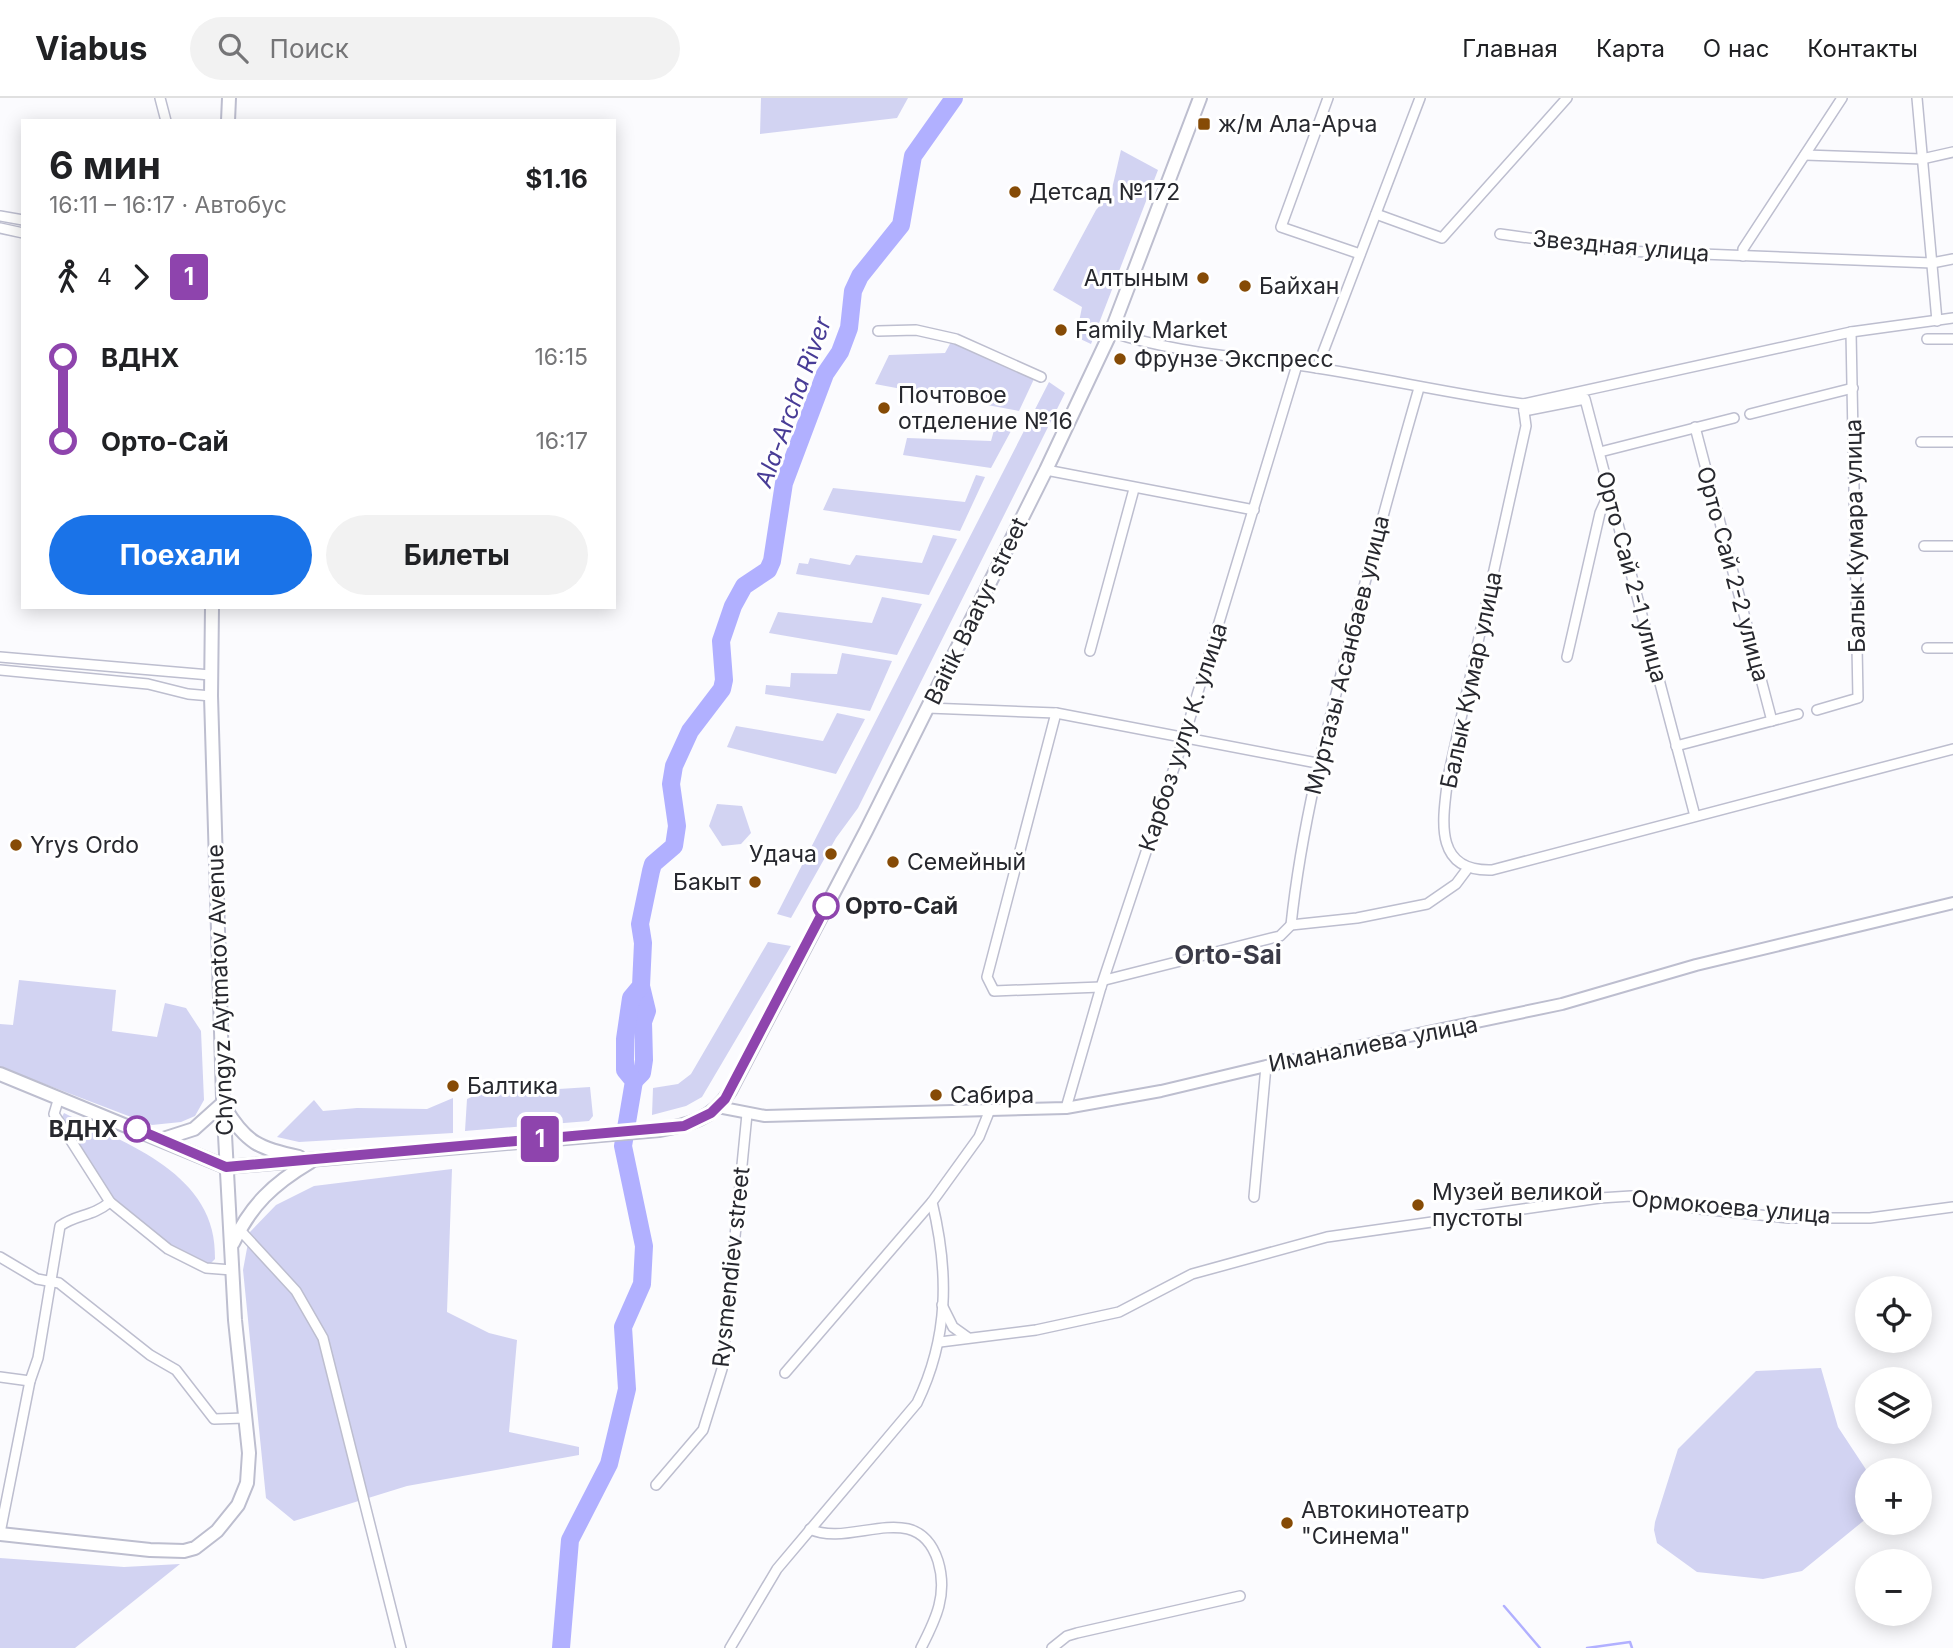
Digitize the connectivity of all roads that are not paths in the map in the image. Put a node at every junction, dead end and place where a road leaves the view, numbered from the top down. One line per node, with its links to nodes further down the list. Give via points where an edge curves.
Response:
1 (160, 98): 9 (street)
2 (229, 98): 10 (main road)
3 (1200, 98): 27 (main road, Baitik Baatyr street)
4 (1328, 98): 20 (street, via 1280,227)
5 (1420, 98): 14 (street)
6 (1567, 98): 14 (street, via 1443,238)
7 (1842, 98): 12 (street, Звездная улица)
8 (1917, 98): 13 (street)
9 (165, 119)
10 (228, 119)
11 (1953, 152): 13 (street)
12 (1805, 155): 13 (street); 21 (street, Звездная улица, via 1743,249)
13 (1922, 159): 23 (street)
14 (1376, 214): 20 (street)
15 (0, 216): 16 (street)
16 (21, 220)
17 (0, 228): 18 (street)
18 (21, 233)
19 (1500, 234): 21 (street, Звездная улица, via 1623,251)
20 (1360, 254): 32 (street)
21 (1743, 256): 23 (street, Звездная улица)
22 (1953, 259): 23 (street, Звездная улица)
23 (1932, 264): 25 (street)
24 (1953, 318): 25 (street)
25 (1937, 321): 28 (street)
26 (878, 331): 33 (street, via 916,330 956,339)
27 (1111, 332): 31 (street, via 1151,344); 43 (main road, Baitik Baatyr street)
28 (1851, 332): 35 (street, Балык Кумара улица); 36 (street)
29 (1927, 339): 30 (street)
30 (1953, 339)
31 (1297, 365): 32 (street); 46 (street, Карбоз уулу К. улица)
32 (1317, 368): 34 (street)
33 (1041, 377)
34 (1419, 388): 36 (street); 68 (street, Муртазы Асанбаев улица)
35 (1853, 388): 37 (street); 61 (street, Балык Кумара улица, via 1858,698)
36 (1524, 408): 42 (street, Орто Сай 2-1 улица, via 1584,398); 70 (street, Балык Кумар улица, via 1526,426 1445,800 1446,843 1457,861)
37 (1750, 414)
38 (1734, 418): 39 (street)
39 (1695, 427): 42 (street); 64 (street, Орто Сай 2-2 улица)
40 (1921, 442): 41 (street)
41 (1953, 442)
42 (1600, 452): 45 (street, Орто Сай 2-1 улица)
43 (1046, 470): 44 (street); 60 (main road, Baitik Baatyr street)
44 (1134, 489): 46 (street); 52 (street)
45 (1610, 491): 54 (street, via 1600,513); 66 (street, Орто Сай 2-1 улица)
46 (1254, 510): 65 (street, Карбоз уулу К. улица)
47 (1924, 546): 48 (street)
48 (1953, 546)
49 (212, 609): 57 (main road, Chyngyz Aytmatov Avenue)
50 (1927, 648): 51 (street)
51 (1953, 648)
52 (1090, 651)
53 (0, 657): 56 (street)
54 (1567, 657)
55 (0, 670): 58 (street)
56 (148, 671): 57 (street); 58 (street)
57 (211, 675): 59 (main road, Chyngyz Aytmatov Avenue)
58 (148, 684): 59 (street)
59 (211, 696): 77 (main road, Chyngyz Aytmatov Avenue)
60 (928, 708): 62 (street); 78 (main road, Baitik Baatyr street)
61 (1817, 710)
62 (1056, 713): 65 (street); 73 (street, via 987,977 994,991 1004,992)
63 (1798, 714): 64 (street)
64 (1772, 721): 66 (street)
65 (1184, 738): 68 (street); 73 (street, Карбоз уулу К. улица)
66 (1676, 746): 69 (street, Орто Сай 2-1 улица)
67 (1953, 748): 69 (street)
68 (1317, 763): 72 (street, Муртазы Асанбаев улица, via 1299,853)
69 (1695, 816): 70 (street, via 1492,870)
70 (1468, 868): 72 (street, via 1456,884 1427,904)
71 (1953, 903): 74 (street, Иманалиева улица, via 1696,965 1562,1004)
72 (1292, 925): 73 (street, via 1280,936)
73 (1103, 984): 79 (street, Карбоз уулу К. улица)
74 (1266, 1066): 79 (street, Иманалиева улица); 85 (street)
75 (0, 1074): 76 (main road)
76 (59, 1097): 82 (main road); 86 (street, via 54,1114)
77 (223, 1103): 82 (main road, via 194,1129); 83 (main road, via 242,1133 257,1146); 84 (main road, Chyngyz Aytmatov Avenue)
78 (718, 1107): 81 (street, Иманалиева улица); 83 (main road, via 701,1120 659,1130)
79 (1066, 1108): 80 (street, Иманалиева улица)
80 (989, 1112): 81 (street, Иманалиева улица); 87 (street, via 979,1137)
81 (747, 1114): 101 (street, Rysmendiev street, via 722,1370 703,1430)
82 (163, 1139): 84 (main road)
83 (313, 1160): 84 (main road); 89 (main road, via 265,1193)
84 (226, 1167): 90 (main road, Chyngyz Aytmatov Avenue)
85 (1254, 1197)
86 (110, 1202): 92 (street, via 168,1249 205,1268); 93 (street, via 96,1213 60,1226)
87 (932, 1202): 94 (street, via 943,1254); 97 (street)
88 (1953, 1207): 95 (street, Ормокоева улица, via 1870,1218 1789,1218 1631,1196 1600,1198 1327,1237 1192,1274 1119,1311)
89 (239, 1229): 90 (main road); 105 (street, via 296,1291 323,1338)
90 (232, 1245): 92 (main road, Chyngyz Aytmatov Avenue)
91 (0, 1257): 93 (street, via 37,1279)
92 (232, 1270): 100 (main road, Chyngyz Aytmatov Avenue)
93 (50, 1281): 99 (street); 100 (street, via 59,1283 176,1370 214,1419)
94 (942, 1303): 95 (street, via 953,1327); 96 (street)
95 (970, 1337): 96 (street, Ормокоева улица)
96 (940, 1342): 102 (street, via 917,1403)
97 (785, 1373)
98 (0, 1377): 99 (street)
99 (30, 1381): 103 (street)
100 (245, 1418): 103 (main road, Chyngyz Aytmatov Avenue, via 247,1483 238,1505 217,1531 195,1548 171,1552)
101 (656, 1485)
102 (810, 1530): 106 (street, via 777,1569); 107 (street, via 826,1535 898,1528 914,1530 928,1542 939,1566 942,1598)
103 (0, 1534)
104 (1240, 1595): 108 (street, via 1077,1633)
105 (401, 1648)
106 (730, 1648)
107 (921, 1648)
108 (1052, 1648)

